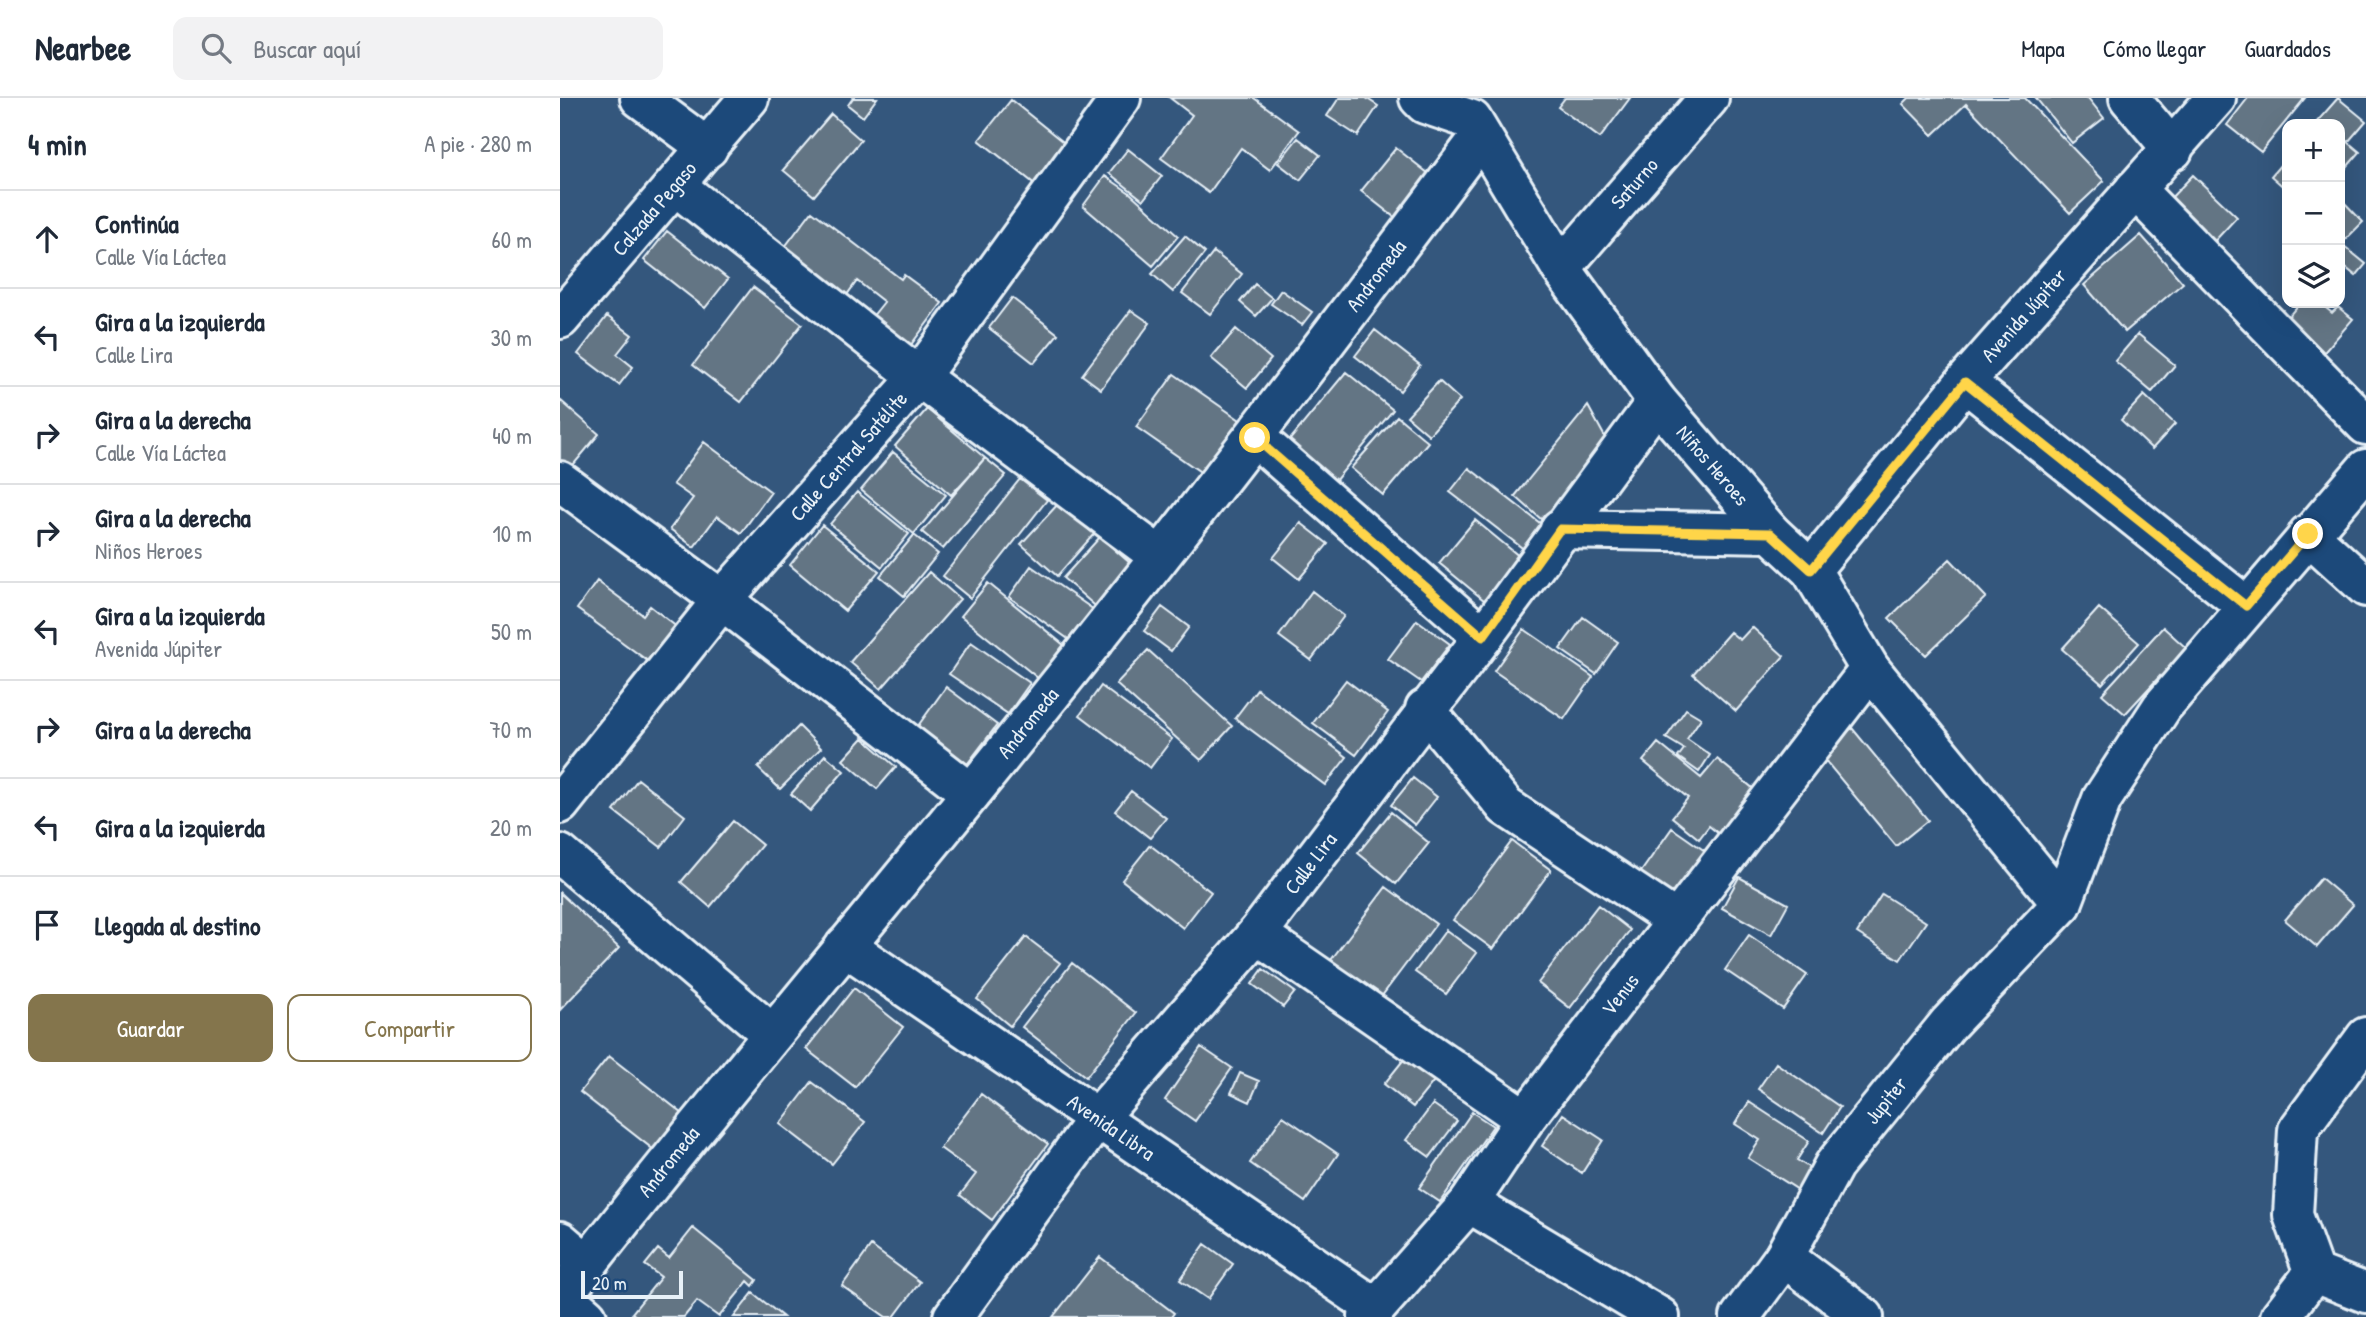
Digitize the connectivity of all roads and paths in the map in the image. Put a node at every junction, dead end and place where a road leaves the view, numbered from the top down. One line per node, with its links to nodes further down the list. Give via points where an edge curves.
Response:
1 (640, 98): 9 (street)
2 (749, 98): 9 (street, Calzada Pegaso)
3 (1121, 98): 15 (street, Calle Central Satélite)
4 (1419, 98): 8 (street)
5 (1709, 98): 13 (street, Saturno)
6 (2129, 98): 10 (street)
7 (2216, 98): 10 (street, Avenida Júpiter)
8 (1471, 118): 13 (street, Niños Heroes); 19 (street, Andromeda)
9 (708, 148): 11 (street, Calzada Pegaso)
10 (2173, 149): 12 (street, Avenida Júpiter)
11 (676, 186): 14 (street, Calzada Pegaso); 15 (street)
12 (2135, 189): 16 (street, Avenida Júpiter); 18 (street)
13 (1561, 268): 17 (street, Niños Heroes)
14 (560, 318)
15 (919, 377): 25 (street); 28 (street, Calle Central Satélite)
16 (1965, 382): 26 (street, Avenida Júpiter); 29 (street)
17 (1657, 401): 22 (street, Calle Lira); 23 (street, Niños Heroes)
18 (2366, 425)
19 (1255, 438): 25 (street, Andromeda); 30 (street)
20 (2366, 469): 24 (street)
21 (560, 481): 28 (street)
22 (1560, 529): 23 (street); 30 (street, Calle Lira)
23 (1770, 533): 26 (street, Niños Heroes)
24 (2308, 534): 27 (street); 29 (street)
25 (1159, 556): 33 (street, Andromeda)
26 (1811, 570): 31 (street, Niños Heroes)
27 (2366, 587)
28 (723, 600): 33 (street); 34 (street, Calle Central Satélite)
29 (2246, 606): 36 (street, via 2162,707 2102,799)
30 (1483, 637): 32 (street, Calle Lira)
31 (1870, 669): 36 (street, Niños Heroes); 37 (street, Venus)
32 (1425, 709): 37 (street, via 1506,807); 38 (street, Calle Lira)
33 (971, 793): 39 (street, Andromeda)
34 (560, 804)
35 (560, 854): 40 (street)
36 (2062, 904): 46 (street, Jupiter, via 1949,1023 1834,1165)
37 (1677, 921): 42 (street, Venus)
38 (1257, 934): 42 (street); 43 (street, Calle Lira)
39 (845, 946): 40 (street, Andromeda); 43 (street, Avenida Libra)
40 (772, 1034): 45 (street, Andromeda)
41 (2366, 1037): 47 (street, via 2298,1130 2293,1216)
42 (1525, 1119): 44 (street, Venus)
43 (1096, 1120): 50 (street, Avenida Libra); 51 (street, Calle Lira)
44 (1469, 1203): 50 (street, Venus); 52 (street)
45 (573, 1253): 49 (street, Andromeda)
46 (1784, 1257): 53 (street, Jupiter); 54 (street)
47 (2314, 1273): 48 (street); 55 (street)
48 (2366, 1293)
49 (570, 1304)
50 (1372, 1313)
51 (953, 1317)
52 (1660, 1317)
53 (1740, 1317)
54 (1864, 1317)
55 (2280, 1317)

